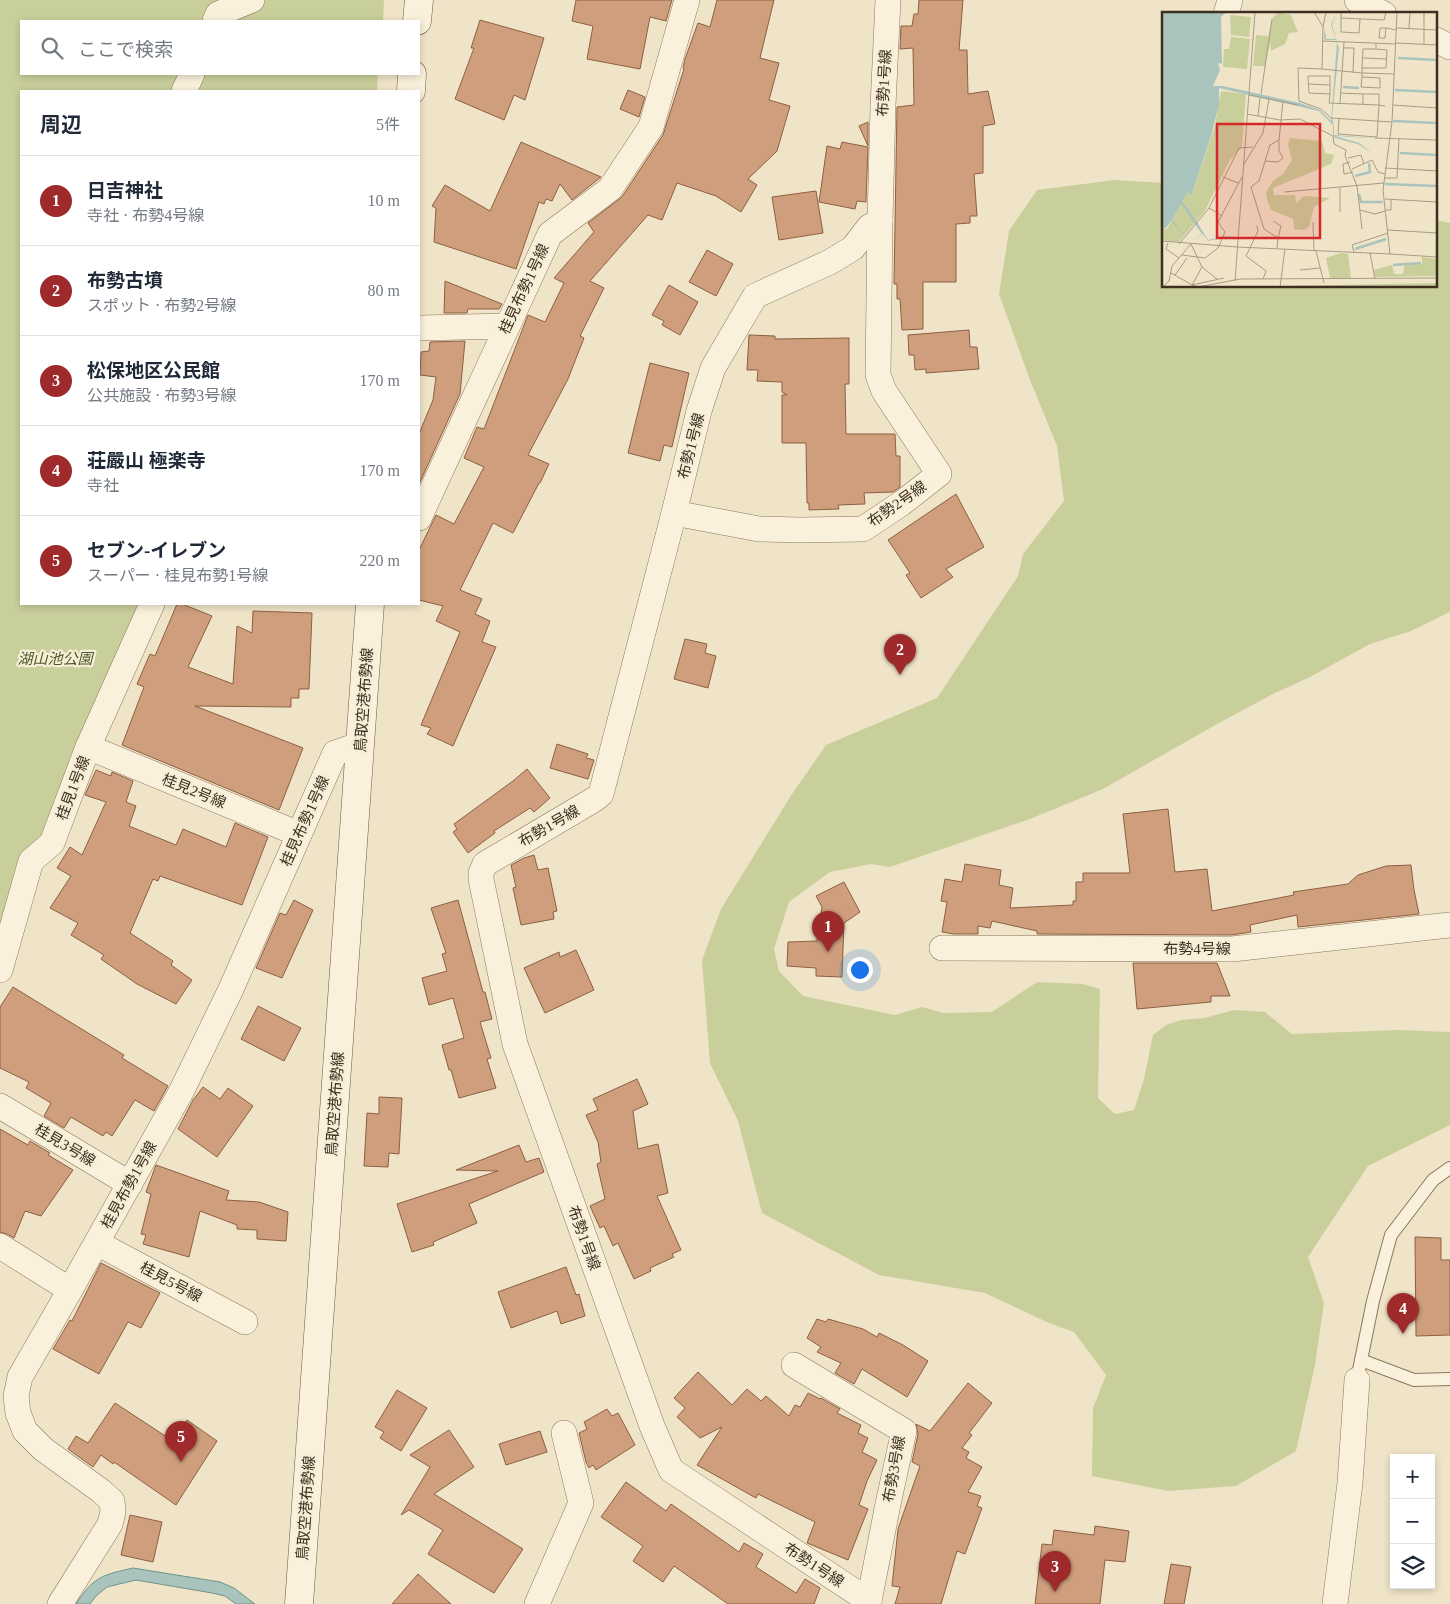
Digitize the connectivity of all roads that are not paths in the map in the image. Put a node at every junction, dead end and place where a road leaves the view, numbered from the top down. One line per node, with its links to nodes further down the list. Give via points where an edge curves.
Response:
1 (252, 0): 7 (street, via 218,14)
2 (419, 0): 8 (main road)
3 (687, 0): 16 (street, 桂見布勢1号線, via 650,127 610,189 550,234)
4 (888, 0): 15 (street, 布勢1号線)
5 (1357, 0): 6 (street)
6 (1380, 12)
7 (215, 20)
8 (417, 20)
9 (1438, 41): 10 (street)
10 (1450, 47)
11 (192, 75): 13 (street)
12 (412, 75): 14 (main road)
13 (184, 90)
14 (410, 90)
15 (880, 220): 18 (street, 布勢1号線, via 869,227 853,248 830,262 755,296 713,368); 18 (street, 布勢2号線, via 878,375 884,391 938,474 863,528 759,528)
16 (507, 326): 17 (street); 19 (street, 桂見布勢1号線)
17 (420, 328)
18 (674, 513): 39 (street, 布勢1号線, via 601,794 485,864 482,888 515,1044 652,1426 671,1470)
19 (420, 516)
20 (152, 605): 23 (street, 桂見1号線)
21 (370, 605): 22 (main road, 鳥取空港布勢線)
22 (361, 744): 24 (street, 桂見布勢1号線, via 335,753); 41 (main road, 鳥取空港布勢線)
23 (88, 747): 24 (street, 桂見2号線); 27 (street, 桂見1号線, via 52,843 31,861)
24 (299, 834): 30 (street, 桂見布勢1号線, via 231,989 185,1084)
25 (1450, 925): 26 (street, 布勢4号線, via 1232,949)
26 (942, 948)
27 (0, 970)
28 (0, 1106): 30 (street, 桂見3号線)
29 (1450, 1168): 36 (lane, via 1433,1180 1391,1235)
30 (130, 1184): 31 (street, 桂見布勢1号線)
31 (97, 1243): 33 (street, 桂見布勢1号線); 34 (street, 桂見5号線)
32 (0, 1246): 33 (street)
33 (70, 1290): 40 (street, 桂見布勢1号線, via 20,1377 16,1396 25,1431 43,1450 112,1501 110,1524)
34 (246, 1322)
35 (794, 1365): 39 (street, 布勢3号線, via 904,1431)
36 (1359, 1370): 37 (lane, via 1414,1380); 43 (street, via 1350,1483)
37 (1450, 1379)
38 (564, 1433): 42 (street, via 581,1504)
39 (869, 1603)
40 (60, 1604)
41 (299, 1604)
42 (536, 1604)
43 (1335, 1604)

